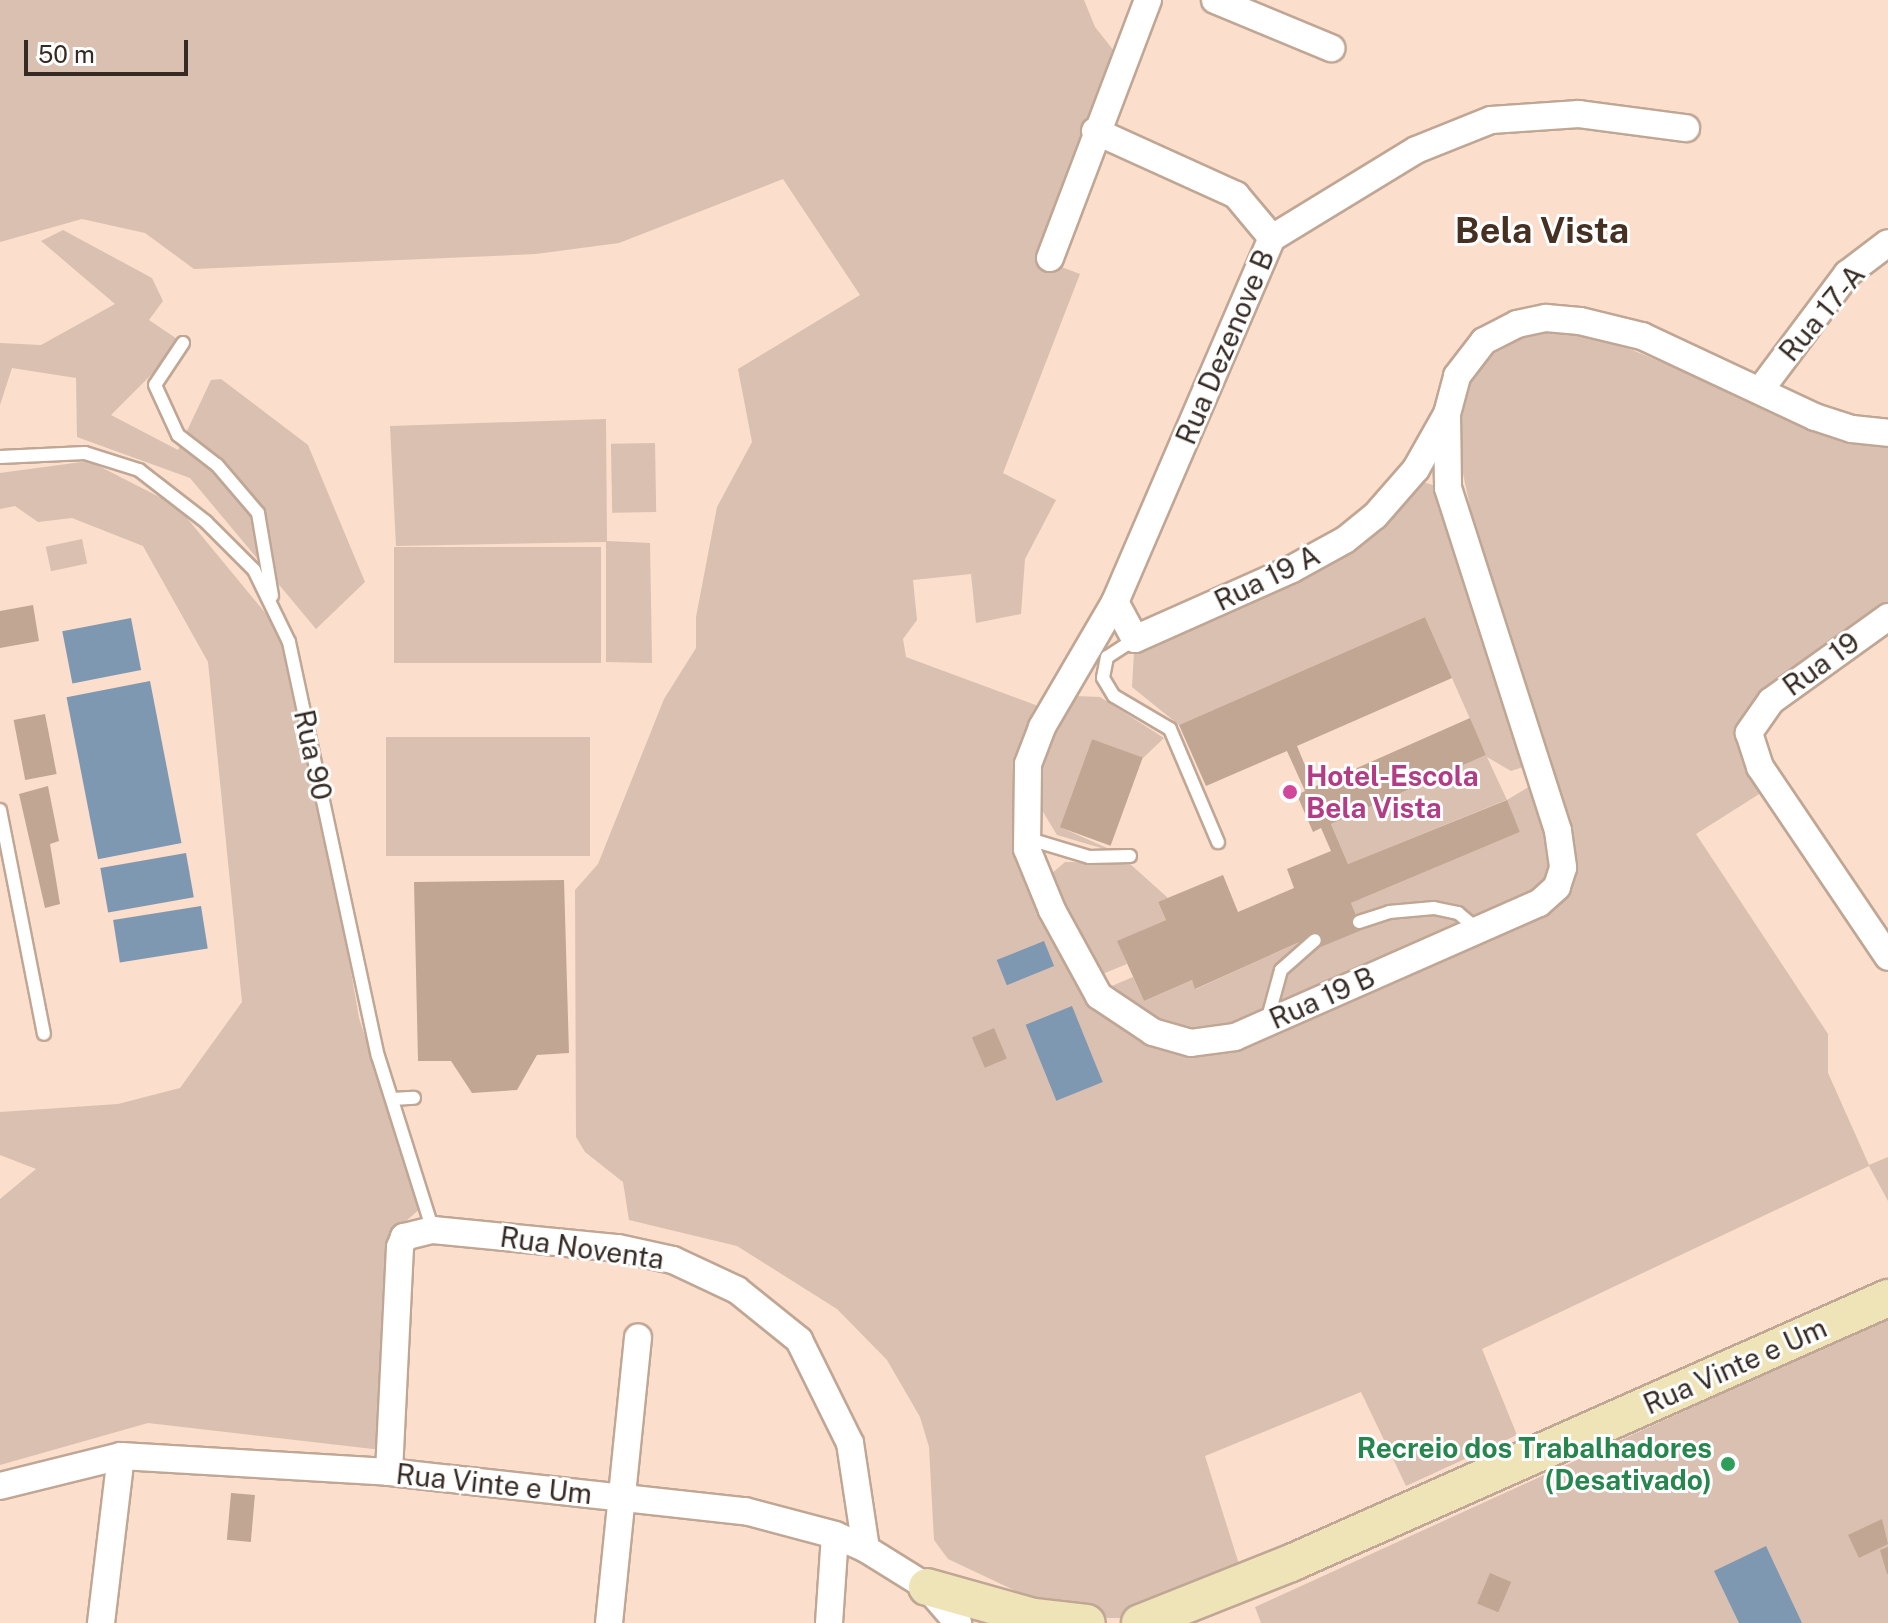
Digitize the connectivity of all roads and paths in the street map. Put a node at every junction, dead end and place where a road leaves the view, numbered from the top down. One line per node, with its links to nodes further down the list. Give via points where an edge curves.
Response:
1 (1148, 0): 5 (street)
2 (1215, 0): 3 (street)
3 (1331, 48)
4 (1686, 128): 6 (street, Rua Dezenove B, via 1579,114 1491,120 1416,150)
5 (1095, 131): 6 (street, via 1236,195); 8 (street)
6 (1272, 238): 16 (street, Rua Dezenove B)
7 (1888, 243): 10 (street, Rua 17-A, via 1847,274)
8 (1050, 258)
9 (183, 343): 17 (lane, via 155,385 178,435 217,465 258,513)
10 (1761, 389): 11 (street, via 1642,336 1546,318 1517,324 1484,341 1457,376); 12 (street, via 1815,417)
11 (1447, 414): 14 (street, Rua 19 A); 15 (street, Rua 19 B)
12 (1888, 433)
13 (0, 457): 17 (lane, Rua 90, via 85,453 139,470 206,522 254,570)
14 (1416, 469): 15 (street); 19 (street, Rua 19 A, via 1375,516 1345,540)
15 (1448, 488): 25 (street, Rua 19 B, via 1563,858 1557,887 1546,899)
16 (1115, 602): 19 (street); 21 (street, Rua 19 B, via 1033,748 1024,803)
17 (275, 611): 31 (lane, Rua 90, via 289,642 378,1056)
18 (1888, 617): 27 (street, Rua 19, via 1757,715 1749,733 1753,754)
19 (1135, 639): 22 (lane, via 1107,657 1103,678 1114,696 1170,729)
20 (0, 810): 29 (lane)
21 (1026, 838): 23 (lane, via 1089,857); 28 (street, Rua 19 B, via 1033,870 1080,968 1113,1008 1153,1032 1191,1043 1220,1041)
22 (1218, 842)
23 (1130, 856)
24 (1359, 922): 25 (lane, via 1389,912 1434,908 1458,913)
25 (1478, 930): 28 (street, Rua 19 B)
26 (1315, 940): 28 (lane, via 1281,970)
27 (1888, 957)
28 (1266, 1024)
29 (44, 1034)
30 (414, 1098): 31 (lane)
31 (392, 1099): 32 (lane, Rua 90)
32 (433, 1230): 36 (street, via 415,1231 400,1247); 40 (street, Rua Noventa, via 618,1248 673,1260 737,1290 770,1313 799,1340 850,1443)
33 (1888, 1298): 47 (street, Rua Vinte e Um, via 1305,1556)
34 (638, 1337): 38 (street)
35 (121, 1456): 36 (street, Rua Vinte e Um); 37 (street, Rua Vinte e Um); 42 (street)
36 (389, 1472): 38 (street, Rua Vinte e Um)
37 (0, 1486)
38 (622, 1497): 39 (street, Rua Vinte e Um, via 745,1511); 43 (street)
39 (835, 1535): 40 (street, Rua Vinte e Um); 44 (street)
40 (866, 1549): 41 (street, Rua Vinte e Um)
41 (927, 1587): 45 (street, Rua Vinte e Um); 46 (street, via 1034,1617)
42 (101, 1623)
43 (609, 1623)
44 (829, 1623)
45 (958, 1623)
46 (1087, 1623)
47 (1140, 1623)

